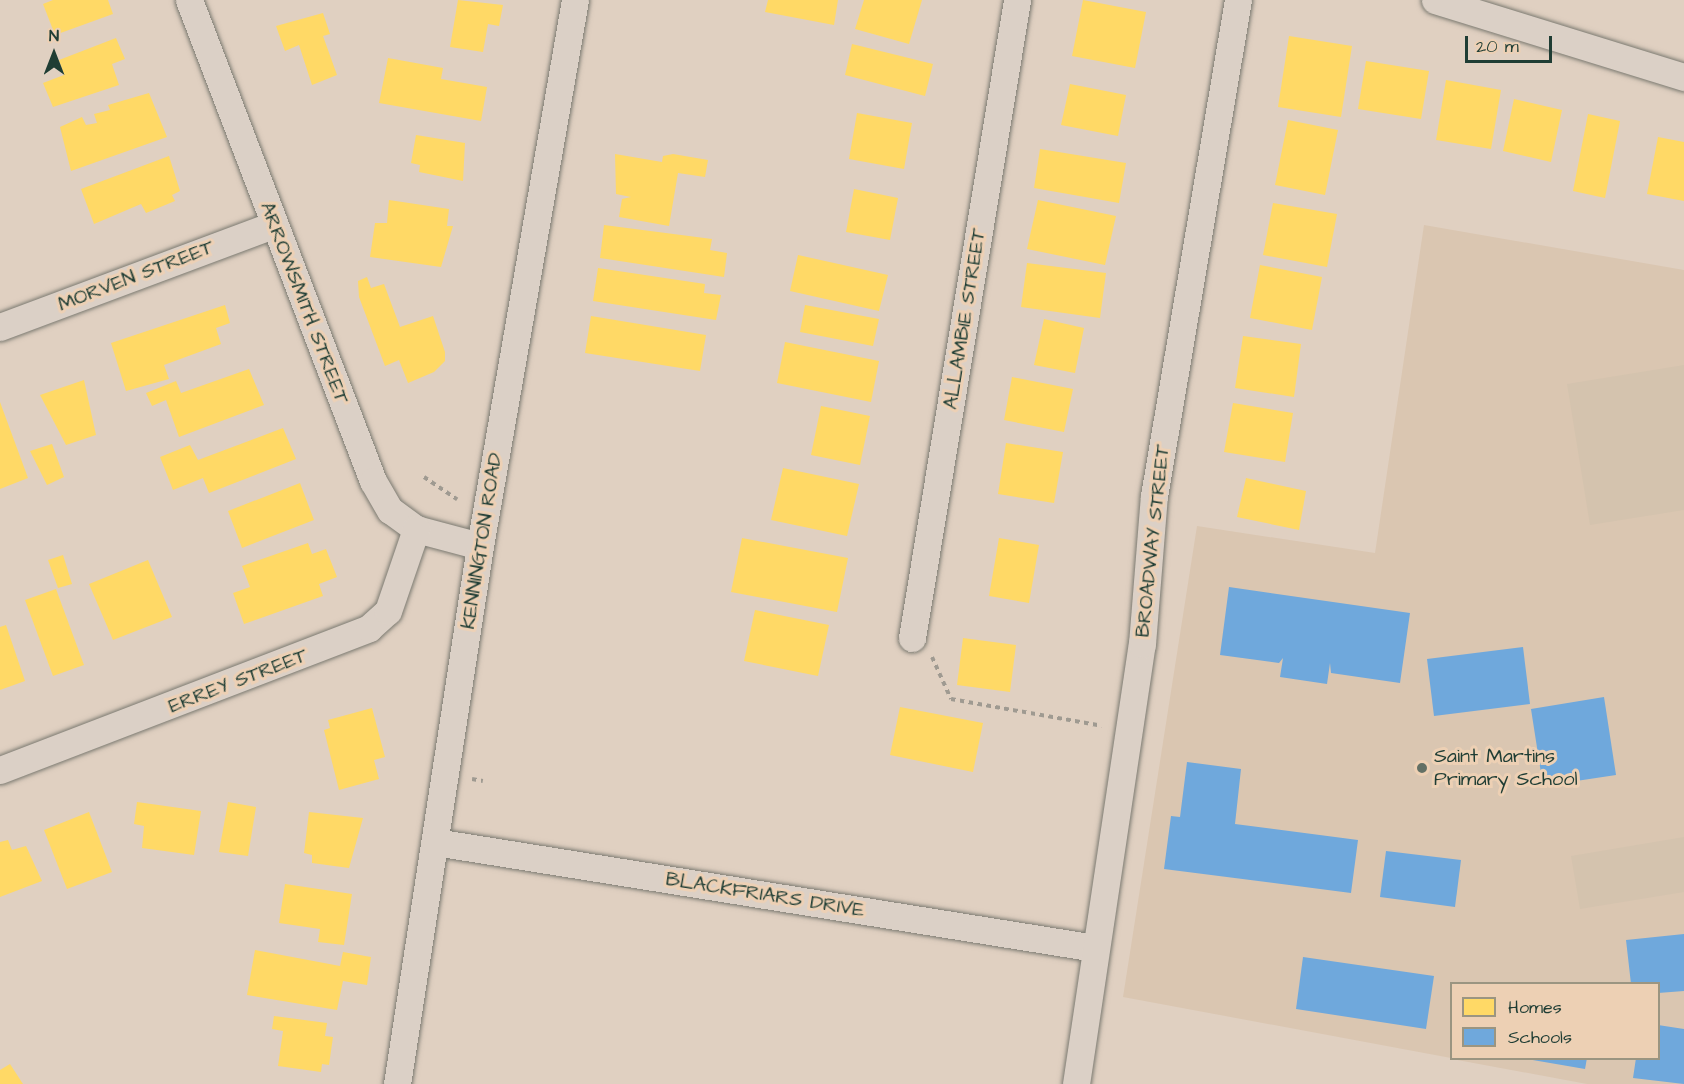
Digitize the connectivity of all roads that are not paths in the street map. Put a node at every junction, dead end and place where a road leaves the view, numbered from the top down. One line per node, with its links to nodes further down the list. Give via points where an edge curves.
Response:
1 (189, 0): 7 (street, ARROWSMITH STREET)
2 (575, 0): 10 (street, KENNINGTON ROAD)
3 (1017, 0): 11 (street, ALLAMBIE STREET)
4 (1238, 0): 14 (street, BROADWAY STREET, via 1154,495 1129,730)
5 (1435, 0): 6 (street)
6 (1684, 77)
7 (273, 225): 8 (street, MORVEN STREET); 9 (street, ARROWSMITH STREET, via 373,481 390,510)
8 (0, 327)
9 (416, 529): 10 (street, ARROWSMITH STREET); 12 (street, ERREY STREET, via 388,611 369,628)
10 (480, 546): 13 (street, KENNINGTON ROAD)
11 (912, 638)
12 (0, 770)
13 (435, 842): 14 (street, BLACKFRIARS DRIVE); 15 (street, KENNINGTON ROAD)
14 (1095, 948): 16 (street, BROADWAY STREET)
15 (397, 1084)
16 (1076, 1084)

